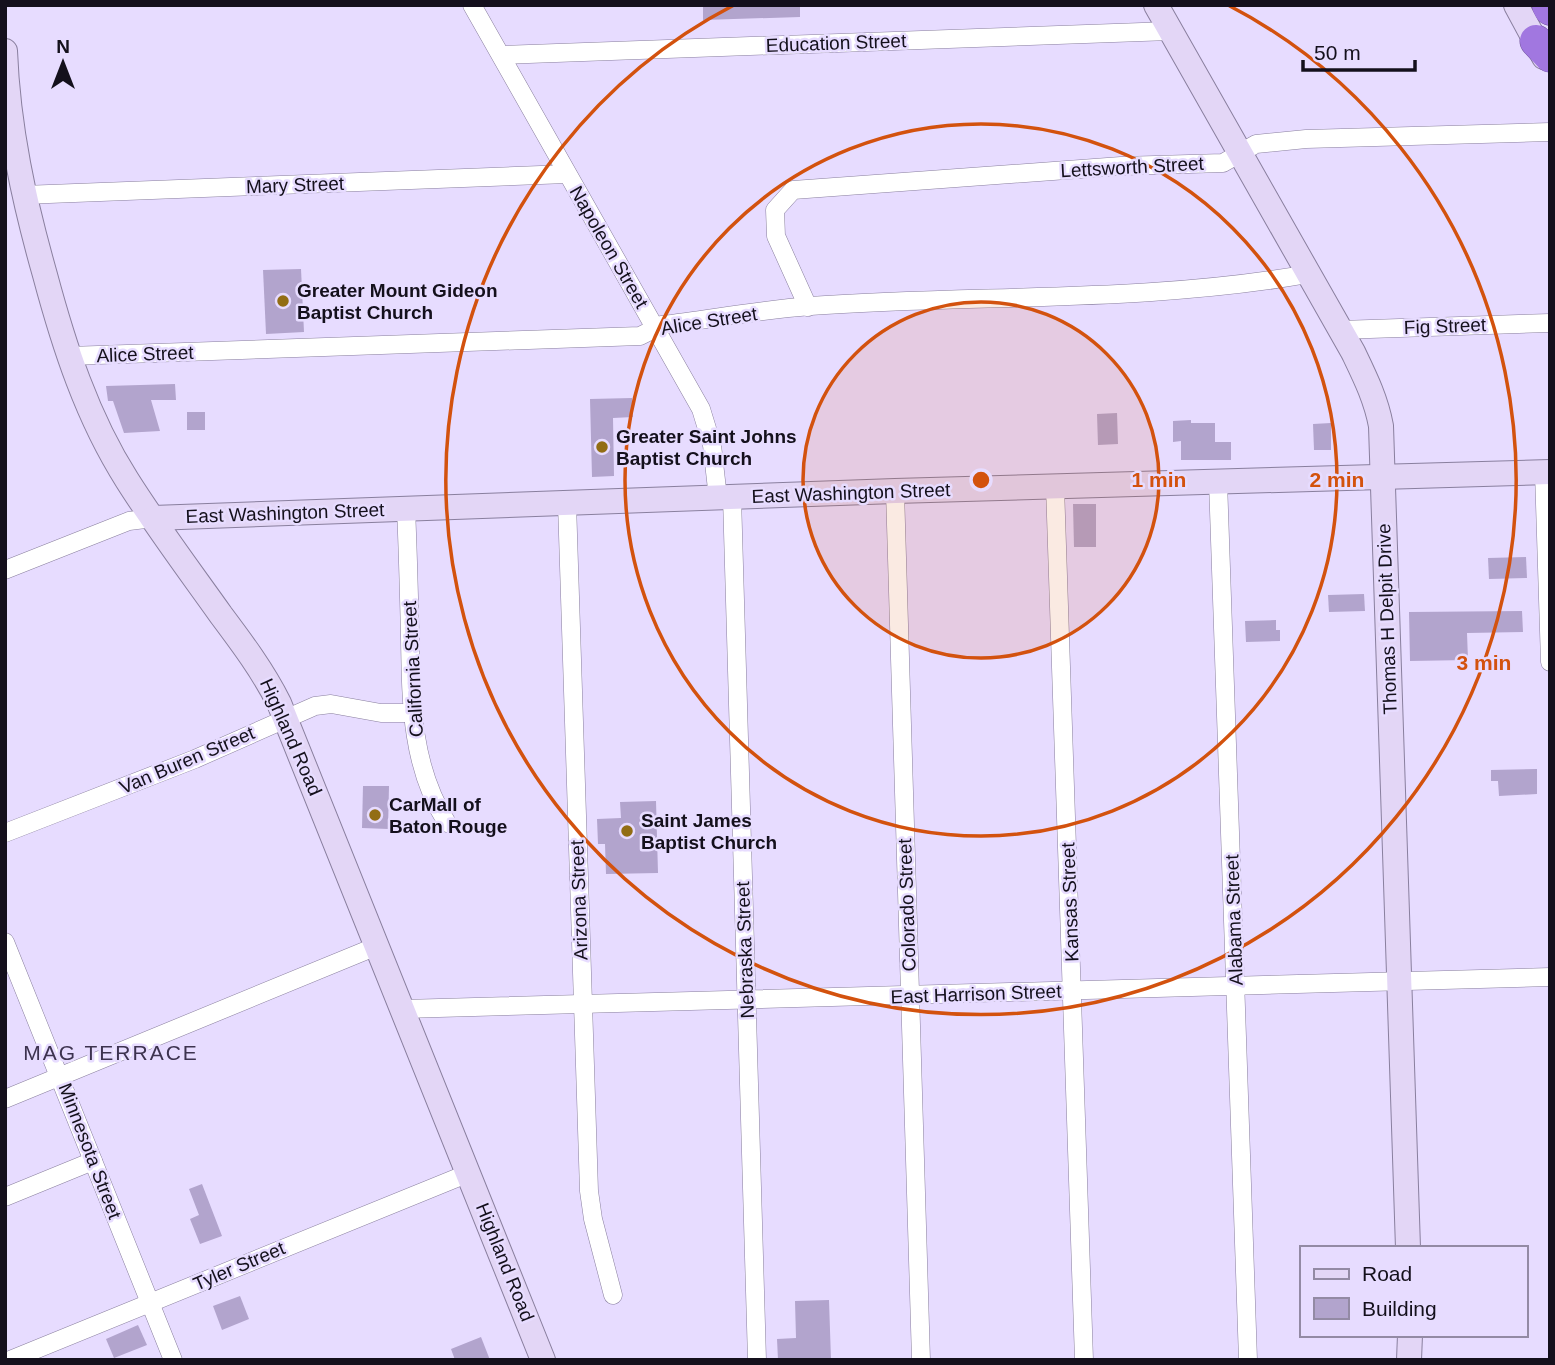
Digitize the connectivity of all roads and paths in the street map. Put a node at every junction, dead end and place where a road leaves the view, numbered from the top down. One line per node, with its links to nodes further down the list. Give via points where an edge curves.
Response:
1 (472, 5): 6 (street, Napoleon Street)
2 (1156, 5): 4 (street, Thomas H Delpit Drive)
3 (1516, 5): 7 (street)
4 (1170, 31): 6 (street, Education Street); 9 (street, Thomas H Delpit Drive)
5 (5, 51): 11 (street, Highland Road)
6 (502, 55): 10 (street, Napoleon Street)
7 (1545, 55)
8 (1550, 132): 9 (street, Lettsworth Street, via 1306,139 1256,144)
9 (1240, 154): 12 (street, Thomas H Delpit Drive); 13 (street, Lettsworth Street, via 1223,163 793,190 775,211 776,236)
10 (567, 174): 11 (street, Mary Street); 15 (street, Napoleon Street)
11 (23, 195): 17 (street, Highland Road)
12 (1308, 274): 13 (street, Alice Street, via 1156,291); 16 (street, Thomas H Delpit Drive)
13 (808, 307): 15 (street, Alice Street)
14 (1550, 323): 16 (street, Fig Street)
15 (654, 329): 17 (street, Alice Street, via 625,337); 23 (street, Napoleon Street, via 706,422)
16 (1340, 330): 19 (street, Thomas H Delpit Drive, via 1378,409)
17 (69, 356): 26 (street, Highland Road, via 103,438)
18 (1547, 472): 19 (street, East Washington Street); 28 (street)
19 (1382, 477): 20 (street, East Washington Street); 36 (street, Thomas H Delpit Drive)
20 (1218, 481): 21 (street, East Washington Street); 37 (street, Alabama Street)
21 (1055, 486): 22 (street, East Washington Street); 38 (street, Kansas Street)
22 (895, 491): 23 (street, East Washington Street); 39 (street, Colorado Street)
23 (725, 498): 24 (street, East Washington Street); 40 (street, Nebraska Street)
24 (567, 503): 25 (street, East Washington Street); 41 (street, Arizona Street)
25 (406, 509): 26 (street, East Washington Street); 29 (street, California Street)
26 (153, 518): 27 (street, via 129,521); 30 (street, Highland Road, via 256,662)
27 (5, 570)
28 (1550, 662)
29 (412, 713): 30 (street, Van Buren Street, via 322,704); 31 (street, California Street, via 424,778)
30 (285, 718): 32 (street, Van Buren Street, via 195,759); 34 (street, Highland Road)
31 (447, 823)
32 (5, 833)
33 (5, 942): 43 (street, Minnesota Street)
34 (377, 946): 42 (street, Highland Road); 43 (street)
35 (1550, 977): 36 (street, East Harrison Street)
36 (1399, 979): 37 (street, East Harrison Street); 48 (street, Thomas H Delpit Drive)
37 (1236, 985): 38 (street, East Harrison Street); 58 (street, Alabama Street)
38 (1073, 990): 39 (street, East Harrison Street); 57 (street, Kansas Street)
39 (909, 996): 40 (street, East Harrison Street); 56 (street, Colorado Street)
40 (747, 1001): 41 (street, East Harrison Street); 55 (street, Nebraska Street)
41 (582, 1004): 42 (street, East Harrison Street); 49 (street, Arizona Street, via 589,1191)
42 (403, 1009): 46 (street, Highland Road)
43 (61, 1077): 44 (street); 45 (street, Minnesota Street)
44 (5, 1099)
45 (93, 1161): 47 (street); 50 (street, Minnesota Street)
46 (469, 1173): 50 (street, Tyler Street); 54 (street, Highland Road)
47 (5, 1197)
48 (1408, 1246)
49 (613, 1294)
50 (150, 1303): 52 (street, Tyler Street); 53 (street, Minnesota Street)
51 (1410, 1337): 59 (street)
52 (10, 1360)
53 (173, 1360)
54 (543, 1360)
55 (757, 1360)
56 (920, 1360)
57 (1084, 1360)
58 (1248, 1360)
59 (1409, 1360)

